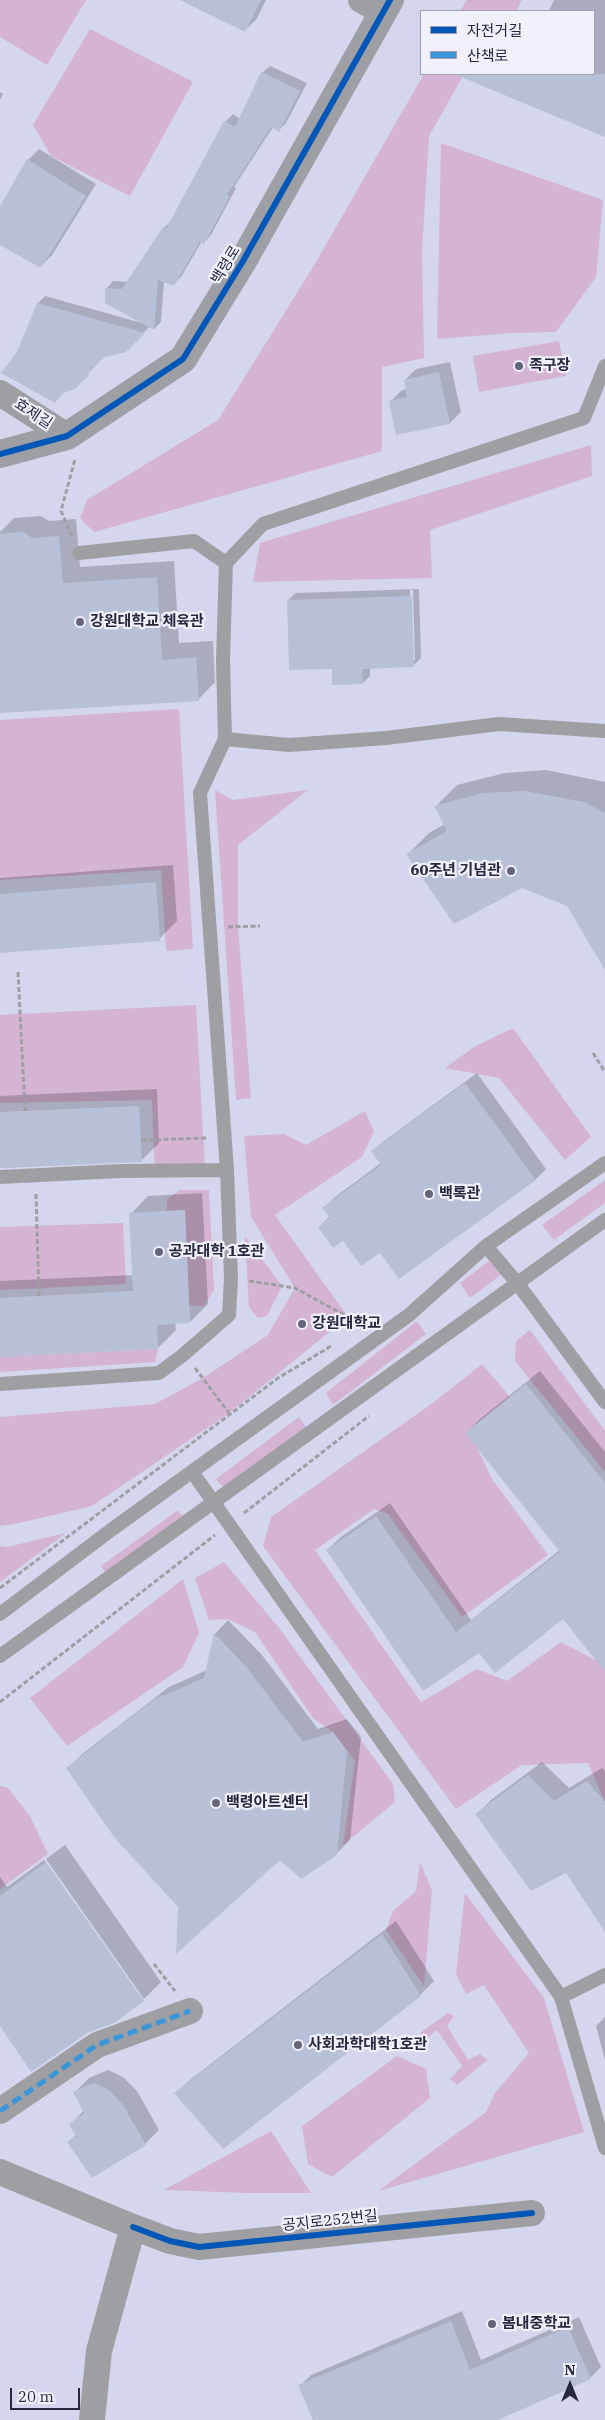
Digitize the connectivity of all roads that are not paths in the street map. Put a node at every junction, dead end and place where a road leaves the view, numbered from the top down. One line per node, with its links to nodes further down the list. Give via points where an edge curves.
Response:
1 (378, 4): 4 (street, 백령로, via 243,261 182,359)
2 (605, 366): 7 (lane, via 584,418 263,524)
3 (0, 393): 4 (street, 효제길)
4 (71, 446): 5 (street, 백령로)
5 (0, 454)
6 (79, 553): 7 (lane, via 194,541)
7 (226, 563): 9 (lane)
8 (605, 732): 9 (lane, via 499,724 386,738 289,745)
9 (225, 739): 11 (lane, via 200,793)
10 (605, 1163): 14 (lane)
11 (227, 1170): 12 (lane); 16 (lane, via 229,1315 159,1373)
12 (0, 1177)
13 (605, 1220): 15 (lane)
14 (486, 1246): 15 (lane); 18 (lane, via 409,1315)
15 (518, 1284): 17 (lane); 19 (lane)
16 (0, 1384)
17 (605, 1402)
18 (193, 1473): 19 (lane); 20 (lane)
19 (214, 1503): 21 (lane); 23 (lane)
20 (0, 1614)
21 (0, 1656)
22 (605, 1975): 23 (lane)
23 (561, 1997): 26 (lane)
24 (190, 2011): 25 (street, via 97,2045)
25 (0, 2111)
26 (605, 2148)
27 (0, 2172): 29 (street, 공지로252번길)
28 (532, 2213): 29 (street, 공지로252번길, via 199,2247 170,2241)
29 (133, 2227): 30 (street, via 99,2351)
30 (92, 2420)

